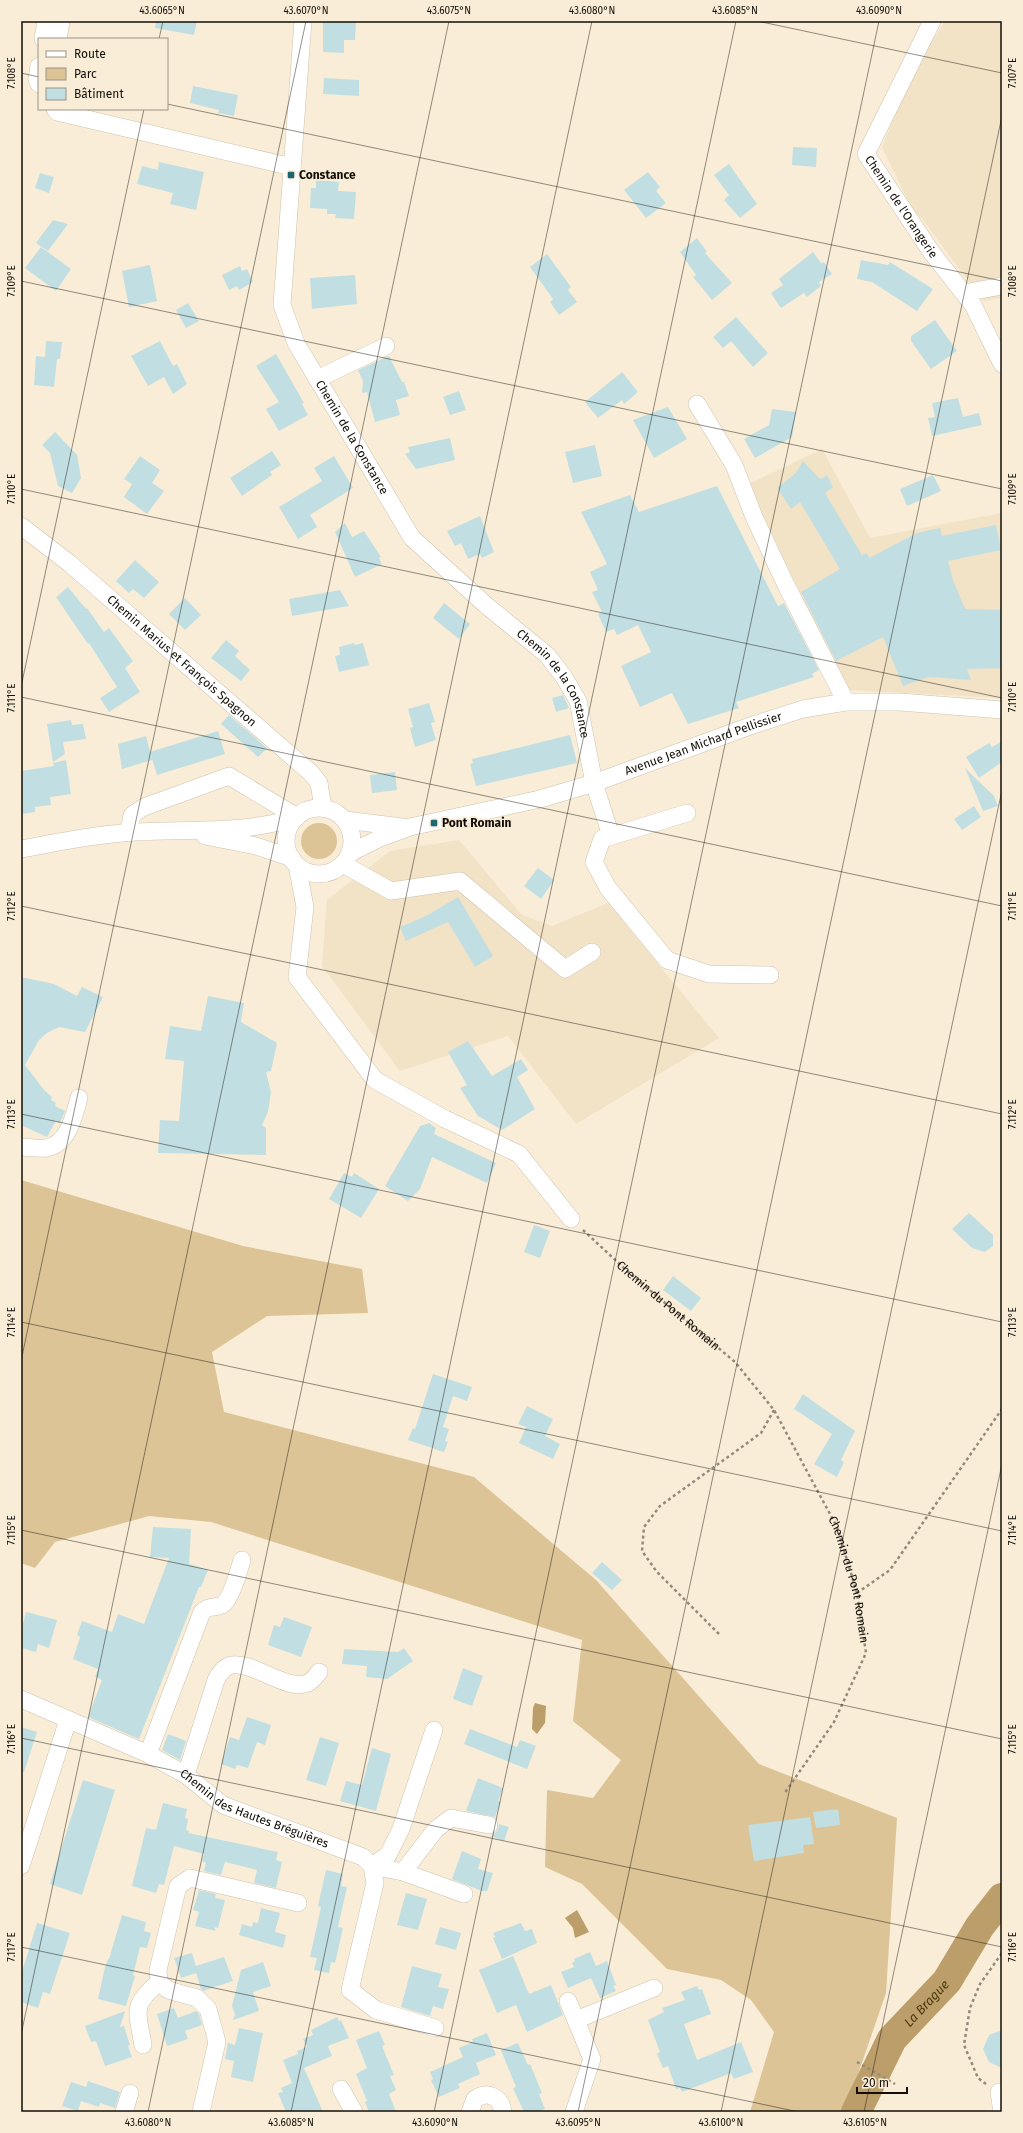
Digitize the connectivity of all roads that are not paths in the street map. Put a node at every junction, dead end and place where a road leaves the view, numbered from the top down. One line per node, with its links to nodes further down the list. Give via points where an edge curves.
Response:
1 (46, 21): 5 (street)
2 (61, 21): 6 (street)
3 (303, 21): 8 (street, Chemin de la Constance)
4 (932, 21): 10 (street, Chemin de l'Orangerie, via 866,154 932,253)
5 (43, 38)
6 (58, 38)
7 (56, 110): 8 (street)
8 (292, 167): 13 (street, Chemin de la Constance, via 282,304 296,343)
9 (1002, 286): 10 (street)
10 (964, 293): 12 (street, Chemin de l'Orangerie)
11 (386, 346): 13 (street)
12 (1000, 357)
13 (317, 379): 18 (street, Chemin de la Constance, via 412,538 487,606 547,655 564,677 578,701)
14 (697, 404): 16 (street, via 734,465 754,517 786,585)
15 (21, 526): 19 (street, Chemin Marius et François Spagnon, via 69,563 310,773 319,783)
16 (846, 702): 17 (street, Avenue Jean Michard Pellissier, via 900,702); 18 (street, Avenue Jean Michard Pellissier, via 803,709 753,725)
17 (1002, 710)
18 (594, 783): 23 (street, Avenue Jean Michard Pellissier, via 540,800); 26 (street, Chemin de la Constance)
19 (323, 808): 21 (street, via 305,812); 22 (street, via 339,814)
20 (687, 813): 26 (street)
21 (297, 817): 24 (street, via 260,827); 25 (street, via 229,776 144,807 132,815); 29 (street, via 288,833 288,850)
22 (345, 820): 23 (street, Avenue Jean Michard Pellissier); 28 (street, via 352,836)
23 (410, 827): 28 (street, Avenue Jean Michard Pellissier, via 380,838)
24 (180, 831): 25 (street); 29 (street, via 256,846)
25 (129, 833): 27 (street, via 80,838)
26 (611, 836): 33 (street, via 602,839 594,862 608,888 667,960 709,974)
27 (21, 849)
28 (346, 858): 30 (street, via 336,869); 32 (street, via 391,891 460,881 565,969)
29 (294, 862): 30 (street, via 312,873); 31 (street)
30 (320, 874): 31 (street)
31 (305, 906): 36 (street, via 297,977 374,1080 445,1119 520,1154)
32 (592, 952)
33 (770, 975)
34 (79, 1098): 35 (street, via 71,1125 62,1141 47,1148)
35 (21, 1147)
36 (571, 1219)
37 (242, 1560): 42 (street, via 228,1599 221,1605 208,1606 202,1612)
38 (319, 1672): 43 (street, via 308,1683 297,1685 242,1666 231,1665 222,1670 216,1680)
39 (21, 1699): 40 (street, Chemin des Hautes Bréguières)
40 (68, 1720): 42 (street, Chemin des Hautes Bréguières); 45 (street)
41 (434, 1730): 46 (street, via 401,1829 388,1855)
42 (148, 1754): 43 (street, Chemin des Hautes Bréguières)
43 (186, 1775): 46 (street, Chemin des Hautes Bréguières, via 223,1805 363,1857)
44 (489, 1825): 47 (street, via 451,1818 436,1830)
45 (21, 1866)
46 (372, 1866): 47 (street); 54 (street, via 375,1883 350,1990 376,2010)
47 (403, 1872): 48 (street)
48 (464, 1894)
49 (298, 1903): 50 (street, via 190,1878 178,1886 158,1970)
50 (159, 1982): 55 (street, via 143,1996 136,2009); 60 (street, via 168,1990 198,1998 208,2009 217,2042)
51 (654, 1988): 53 (street)
52 (568, 2001): 53 (street)
53 (576, 2020): 64 (street, via 592,2059)
54 (435, 2028)
55 (143, 2045)
56 (341, 2089): 61 (street)
57 (999, 2092): 65 (street)
58 (130, 2093): 59 (street)
59 (124, 2112)
60 (201, 2112)
61 (354, 2112)
62 (470, 2112): 63 (street, via 475,2099 485,2095 491,2095 500,2101)
63 (503, 2112)
64 (574, 2112)
65 (1002, 2112)

